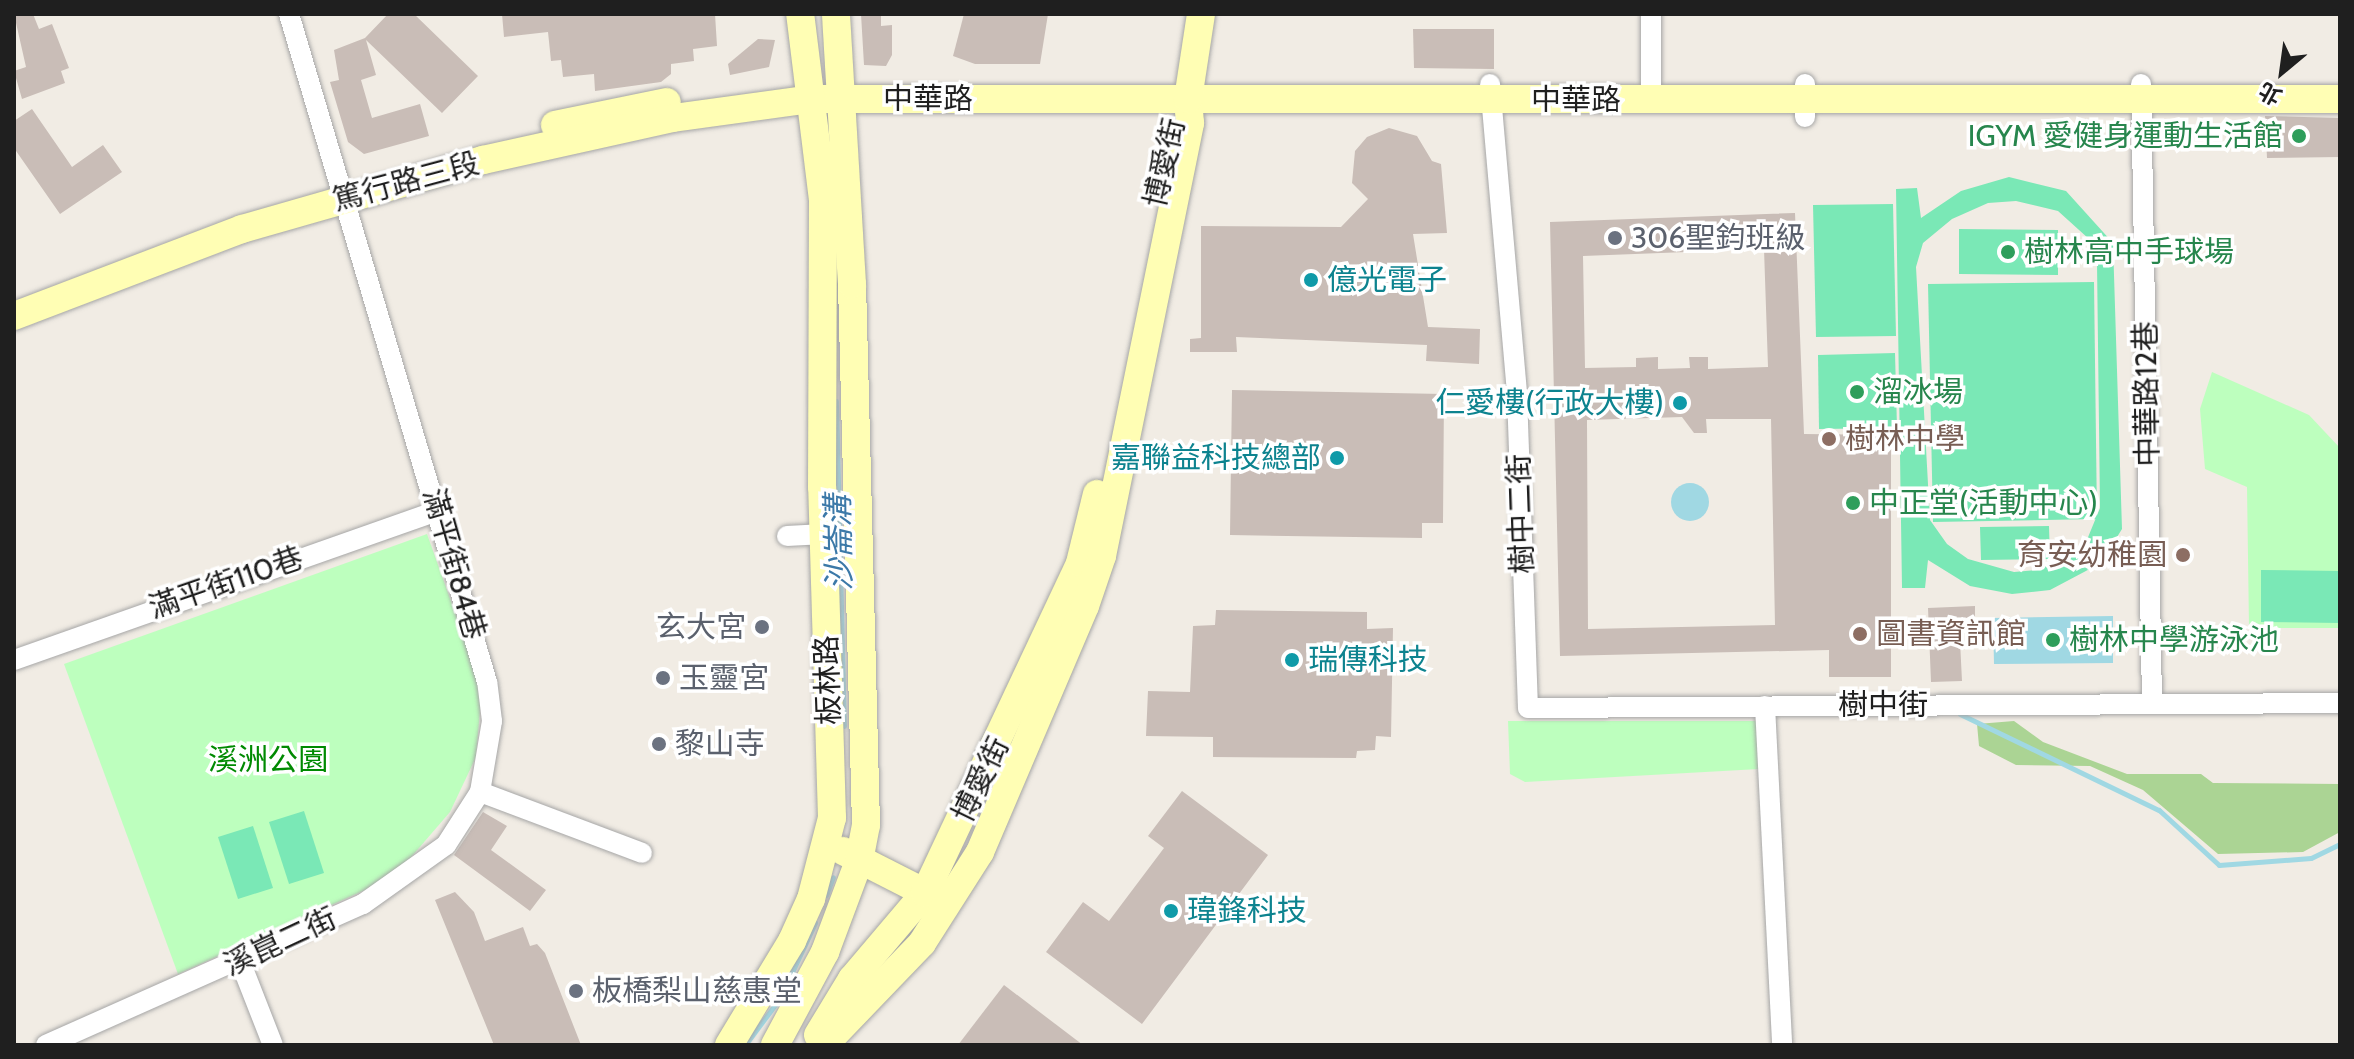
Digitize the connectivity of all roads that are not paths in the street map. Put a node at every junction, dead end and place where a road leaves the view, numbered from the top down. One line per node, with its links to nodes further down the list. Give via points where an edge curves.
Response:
1 (289, 14): 14 (street, 滿平街84巷)
2 (800, 14): 7 (street, 板林路)
3 (836, 14): 8 (street, 板林路)
4 (1201, 14): 9 (street, 博愛街)
5 (1651, 14): 11 (street)
6 (2340, 84): 12 (street, 中華路)
7 (809, 90): 8 (street, 中華路); 14 (street, 篤行路三段); 18 (street, 板林路, via 823,200)
8 (839, 90): 9 (street, 中華路); 27 (street, 板林路, via 863,679 866,825)
9 (1189, 92): 10 (street, 中華路); 28 (street, 博愛街, via 1175,110 1080,563)
10 (1490, 92): 11 (street, 中華路); 23 (street, 樹中二街, via 1517,394 1528,708)
11 (1651, 92): 12 (street, 中華路, via 1805,101)
12 (2141, 92): 13 (street, 中華路); 22 (street, 中華路12巷)
13 (2340, 99)
14 (338, 190): 15 (street, 篤行路三段); 16 (street, 篤行路三段); 17 (street, 滿平街84巷)
15 (14, 297)
16 (14, 316)
17 (440, 510): 20 (street, 滿平街110巷); 24 (street, 滿平街84巷, via 487,682 492,721)
18 (824, 534): 19 (street); 25 (street, 板林路)
19 (787, 536)
20 (14, 660)
21 (2340, 703): 22 (street, 樹中街)
22 (2152, 704): 23 (street, 樹中街)
23 (1765, 706): 36 (street)
24 (480, 792): 26 (street); 29 (street, 溪崑二街, via 446,845 395,885)
25 (829, 842): 27 (street); 32 (street, 板林路, via 811,899 773,980)
26 (642, 853)
27 (859, 861): 28 (street); 33 (street, via 825,952)
28 (936, 899): 34 (street, 博愛街, via 852,979); 35 (street, 博愛街, via 912,953)
29 (240, 961): 30 (street, 溪崑二街); 31 (street)
30 (46, 1045)
31 (273, 1045)
32 (729, 1045)
33 (775, 1045)
34 (812, 1045)
35 (824, 1045)
36 (1782, 1045)

